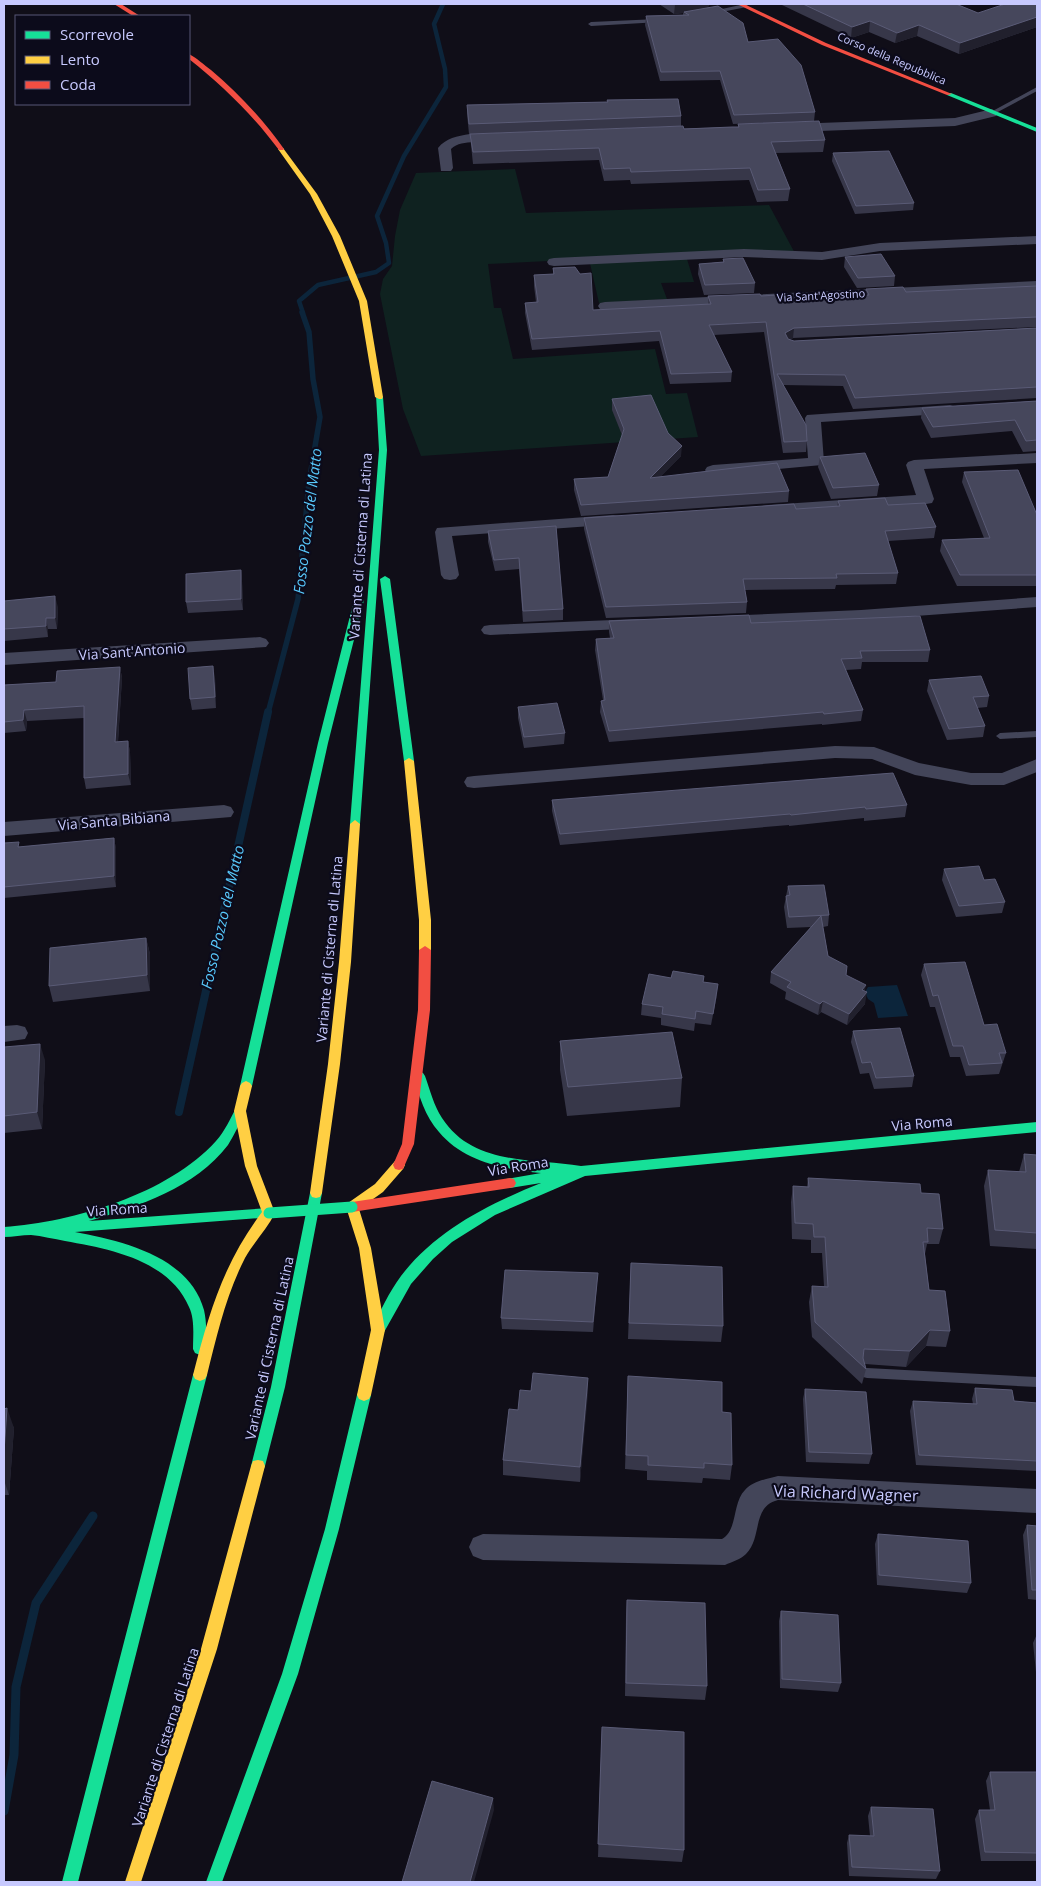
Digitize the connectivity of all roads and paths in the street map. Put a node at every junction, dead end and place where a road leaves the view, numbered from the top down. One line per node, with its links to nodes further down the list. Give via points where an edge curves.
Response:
1 (117, 4): 4 (main road)
2 (742, 5): 3 (lane); 9 (main road, Corso della Repubblica, via 824,44)
3 (700, 14)
4 (135, 15)
5 (663, 20): 6 (lane)
6 (591, 24)
7 (190, 57): 23 (main road, Variante di Cisterna di Latina, via 215,76 262,122 322,208 348,262 363,301 378,382 383,450)
8 (1037, 89): 9 (lane)
9 (992, 113): 10 (street, via 955,122); 11 (main road, Corso della Repubblica)
10 (780, 128)
11 (1037, 130)
12 (513, 138): 13 (street, via 451,142 444,148)
13 (446, 168)
14 (1037, 240): 15 (street, via 874,248 822,256 744,253)
15 (554, 262)
16 (1037, 284): 17 (street, Via Sant'Agostino)
17 (606, 306)
18 (969, 409): 20 (street, via 813,418 816,462)
19 (1037, 458): 21 (street, via 914,466 926,499)
20 (713, 470)
21 (749, 511)
22 (631, 519): 24 (street, via 443,532)
23 (377, 526): 37 (main road, via 406,735 424,907 424,1010); 38 (main road, via 323,743); 52 (main road, Variante di Cisterna di Latina, via 345,962 315,1199 297,1299 265,1440 209,1649)
24 (450, 576)
25 (1037, 602): 26 (street, via 861,615)
26 (705, 621)
27 (656, 623): 28 (street)
28 (490, 630)
29 (260, 643): 30 (street, Via Sant'Antonio)
30 (4, 659)
31 (1037, 734): 32 (lane)
32 (1000, 736)
33 (1037, 765): 34 (street, via 1004,779 971,779 915,769 874,753 835,752)
34 (474, 782)
35 (224, 812): 36 (street, Via Santa Bibiana)
36 (4, 829)
37 (417, 1065): 40 (main road, via 431,1112 444,1132 462,1147 481,1156 508,1162); 41 (main road, via 404,1159 388,1181)
38 (240, 1111): 42 (main road, via 251,1166); 43 (main road, via 226,1138 212,1154 169,1187 135,1202)
39 (1037, 1127): 40 (main road, Via Roma)
40 (584, 1171): 41 (main road, Via Roma); 45 (main road, via 521,1197 438,1246 400,1289)
41 (352, 1207): 42 (main road, Via Roma, bridge); 45 (main road, via 365,1248)
42 (269, 1213): 43 (main road, Via Roma); 46 (main road, via 244,1244 228,1275)
43 (31, 1230): 44 (main road, Via Roma); 46 (main road, via 125,1251 168,1269 184,1284 196,1305)
44 (4, 1232)
45 (378, 1330): 53 (main road, via 351,1454 290,1674)
46 (202, 1371): 51 (main road)
47 (867, 1373): 48 (lane)
48 (1037, 1382)
49 (1037, 1501): 50 (street, Via Richard Wagner, via 778,1488 754,1497 741,1540 734,1549 725,1552)
50 (483, 1547)
51 (70, 1882)
52 (133, 1882)
53 (214, 1882)

